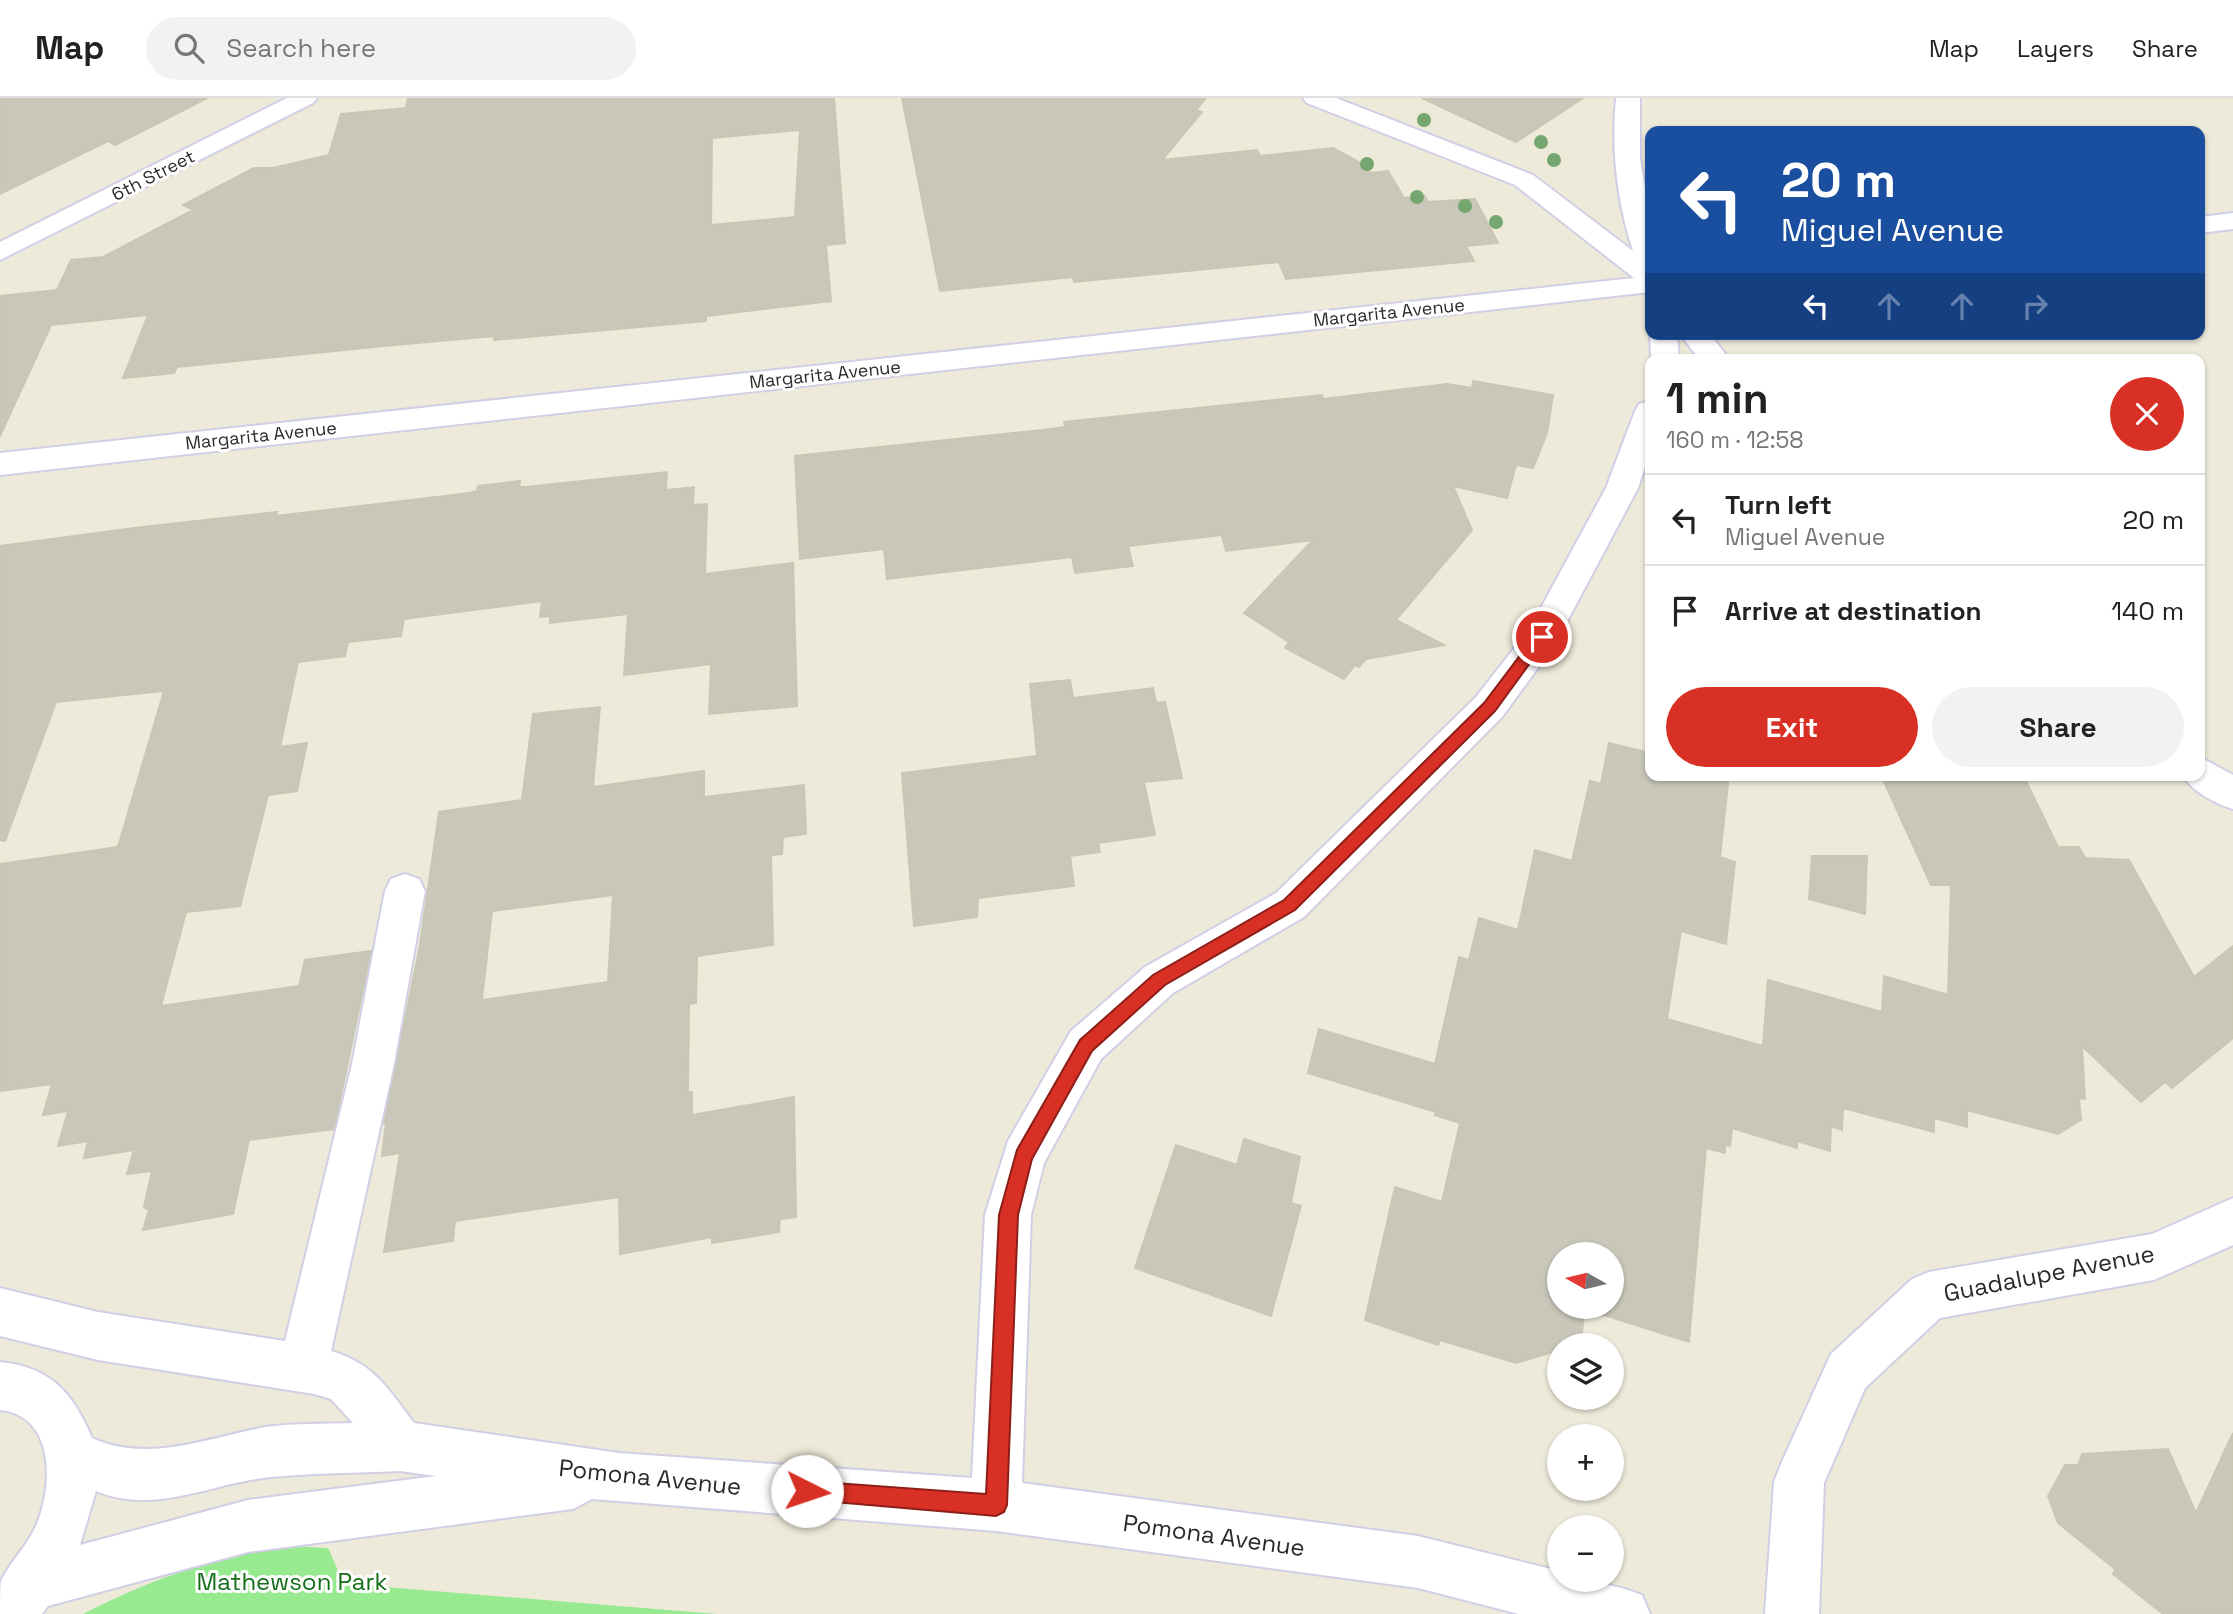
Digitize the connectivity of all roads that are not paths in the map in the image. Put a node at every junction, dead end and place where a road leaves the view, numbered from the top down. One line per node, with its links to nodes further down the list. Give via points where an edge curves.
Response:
1 (305, 98): 7 (street, 6th Street)
2 (1315, 98): 8 (street, via 1524,180)
3 (1628, 98): 6 (street, via 1625,120 1638,230)
4 (2233, 221): 5 (street)
5 (2205, 224)
6 (1645, 249)
7 (0, 252)
8 (1645, 273)
9 (1645, 285): 13 (street, Margarita Avenue)
10 (1699, 340): 11 (street)
11 (1711, 354)
12 (1645, 425): 24 (street, via 1622,488 1542,637 1489,707 1290,905 1159,980 1086,1045 1024,1156 1008,1215)
13 (0, 464)
14 (2205, 775): 15 (street)
15 (2233, 794)
16 (405, 891): 19 (street, via 373,1064)
17 (2233, 1221): 27 (street, Guadalupe Avenue, via 2154,1257 1929,1296 1848,1371 1798,1482)
18 (0, 1312): 19 (street, via 98,1336)
19 (303, 1368): 21 (street, via 344,1379)
20 (0, 1386): 22 (street, via 46,1402 67,1432)
21 (400, 1446): 22 (street, Pomona Avenue, via 268,1452 187,1471 133,1475 103,1469); 23 (street, Pomona Avenue)
22 (70, 1454): 25 (street, via 74,1473 65,1520)
23 (619, 1478): 24 (street, Pomona Avenue); 25 (street, via 248,1526)
24 (996, 1505): 26 (street, Pomona Avenue, via 1418,1562)
25 (22, 1603)
26 (1623, 1614)
27 (1792, 1614)

